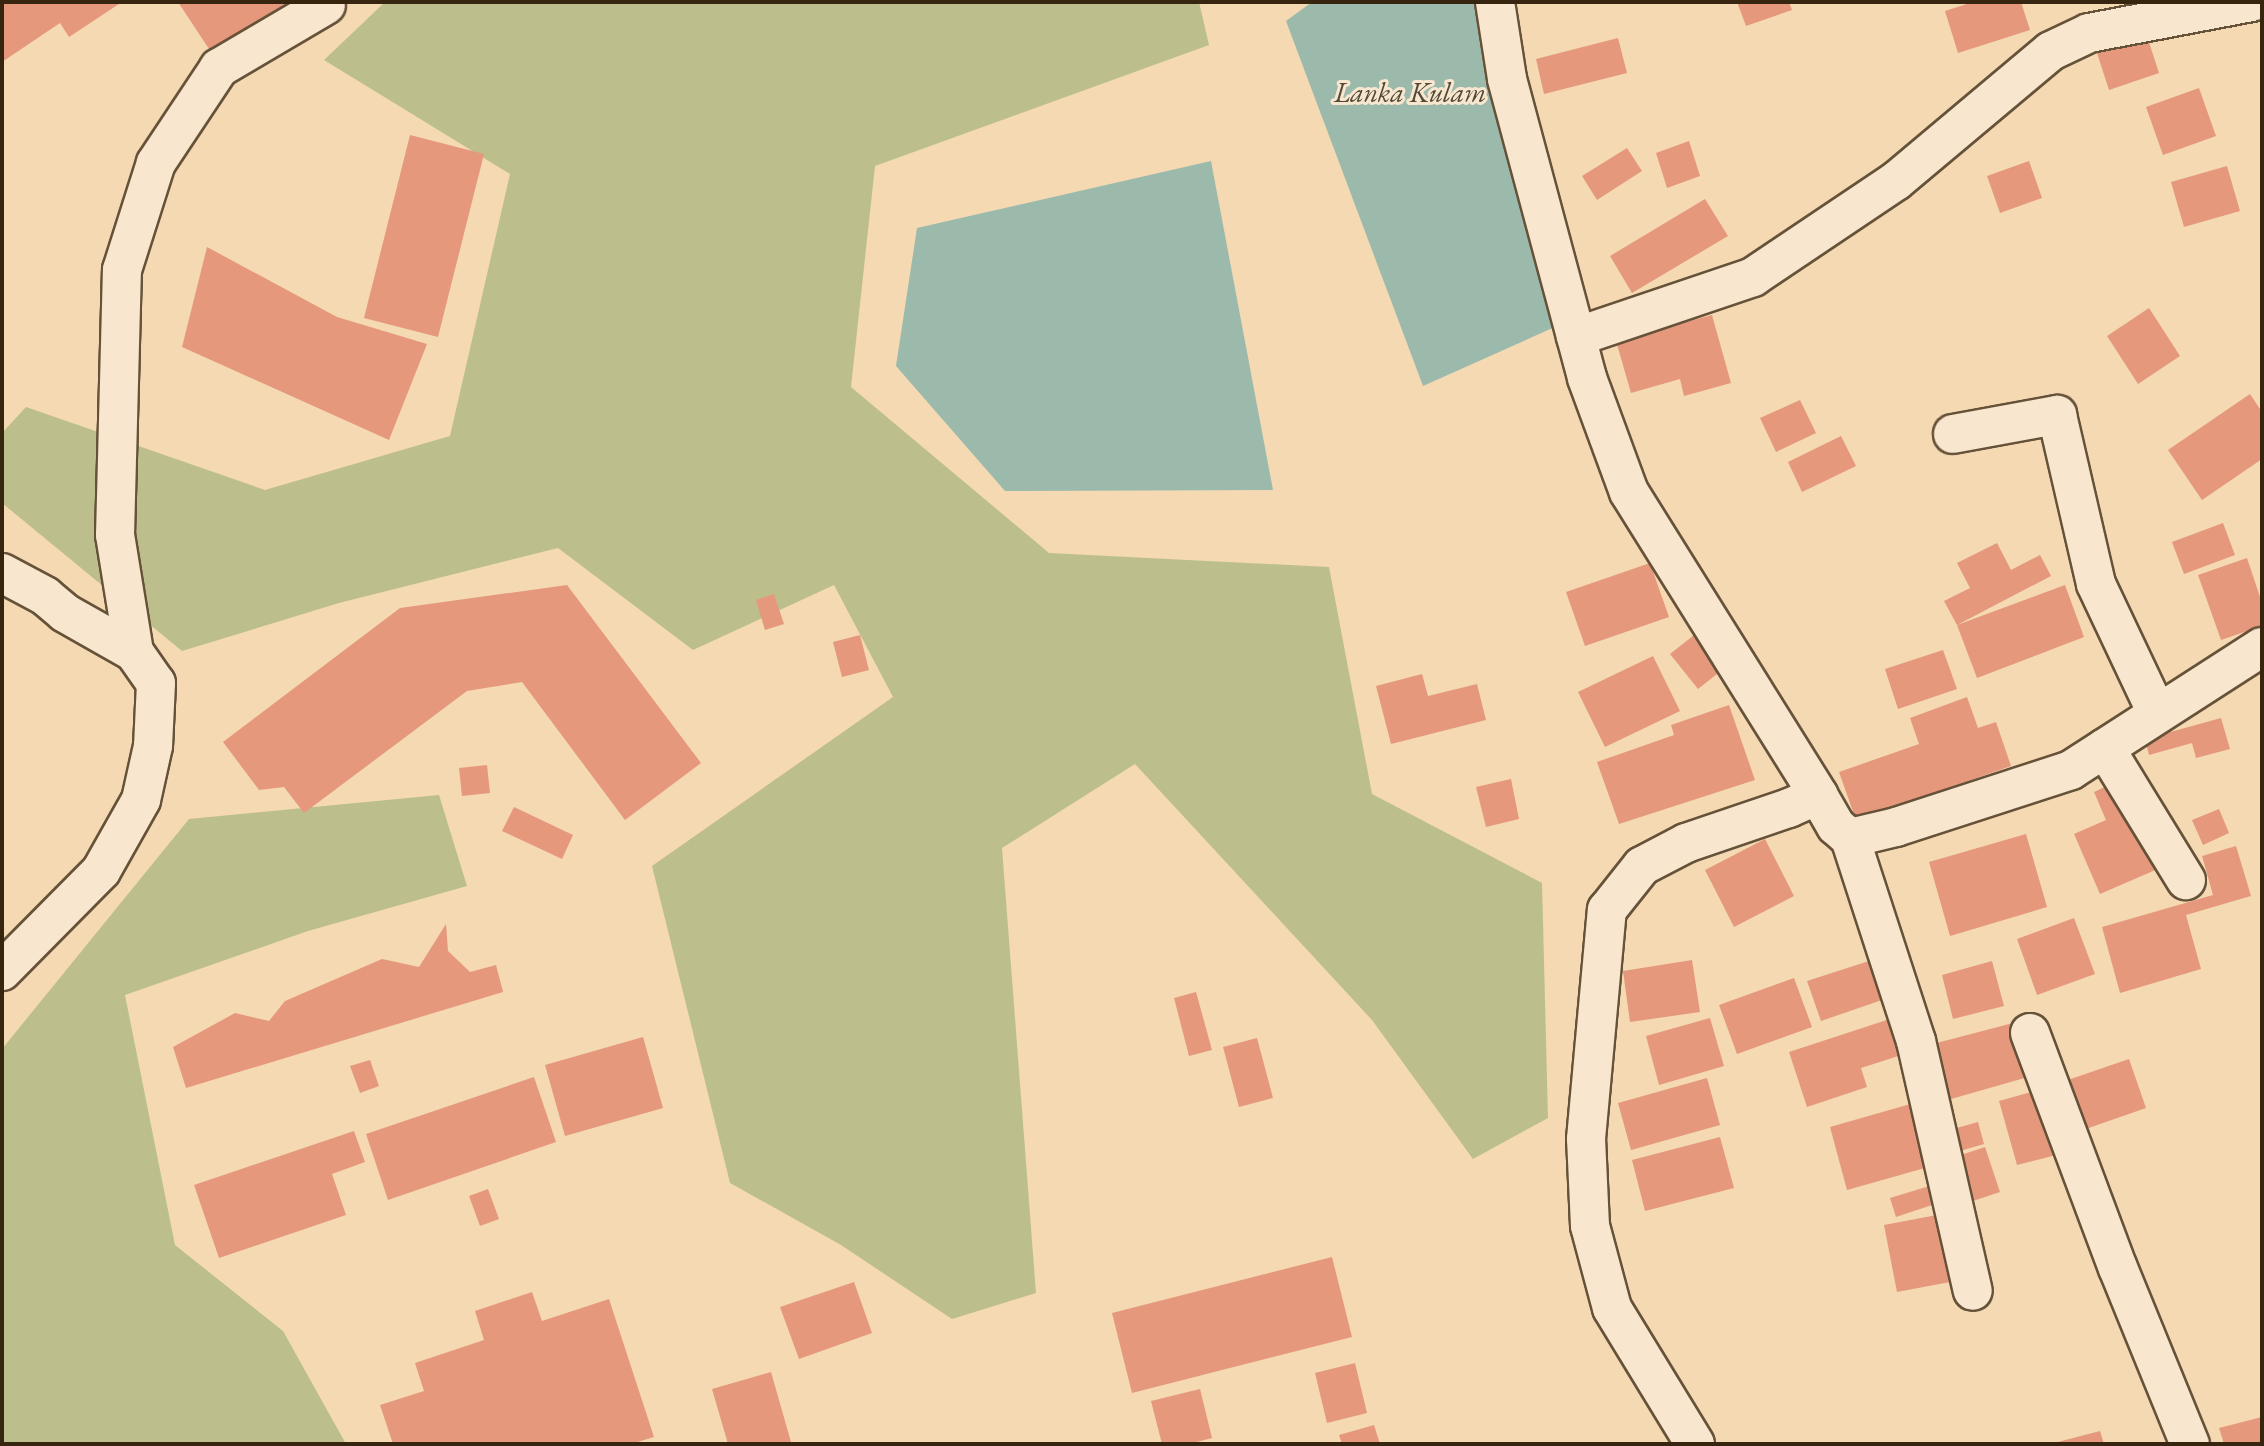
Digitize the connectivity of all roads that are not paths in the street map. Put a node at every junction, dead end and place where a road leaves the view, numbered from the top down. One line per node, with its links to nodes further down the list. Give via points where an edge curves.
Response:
1 (1495, 2): 4 (street, via 1507,79)
2 (2252, 2): 4 (street, via 2090,33 2051,51 1896,181 1753,277)
3 (326, 5): 8 (street, via 219,68 156,163 122,270 115,535)
4 (1576, 337): 11 (street, via 1629,492)
5 (1953, 434): 9 (street, via 2057,415 2096,583)
6 (2, 573): 8 (street)
7 (2262, 647): 9 (street)
8 (134, 652): 14 (street, via 156,683 153,746 141,800 101,871)
9 (2157, 713): 10 (street)
10 (2105, 748): 12 (street, via 2071,770); 13 (street)
11 (1818, 795): 12 (street, via 1836,826); 17 (street, via 1664,854 1643,866 1606,910 1586,1139 1590,1226 1612,1308)
12 (1850, 838): 16 (street, via 1916,1041)
13 (2186, 880)
14 (2, 971)
15 (2029, 1033): 18 (street)
16 (1973, 1291)
17 (1695, 1444)
18 (2190, 1444)

